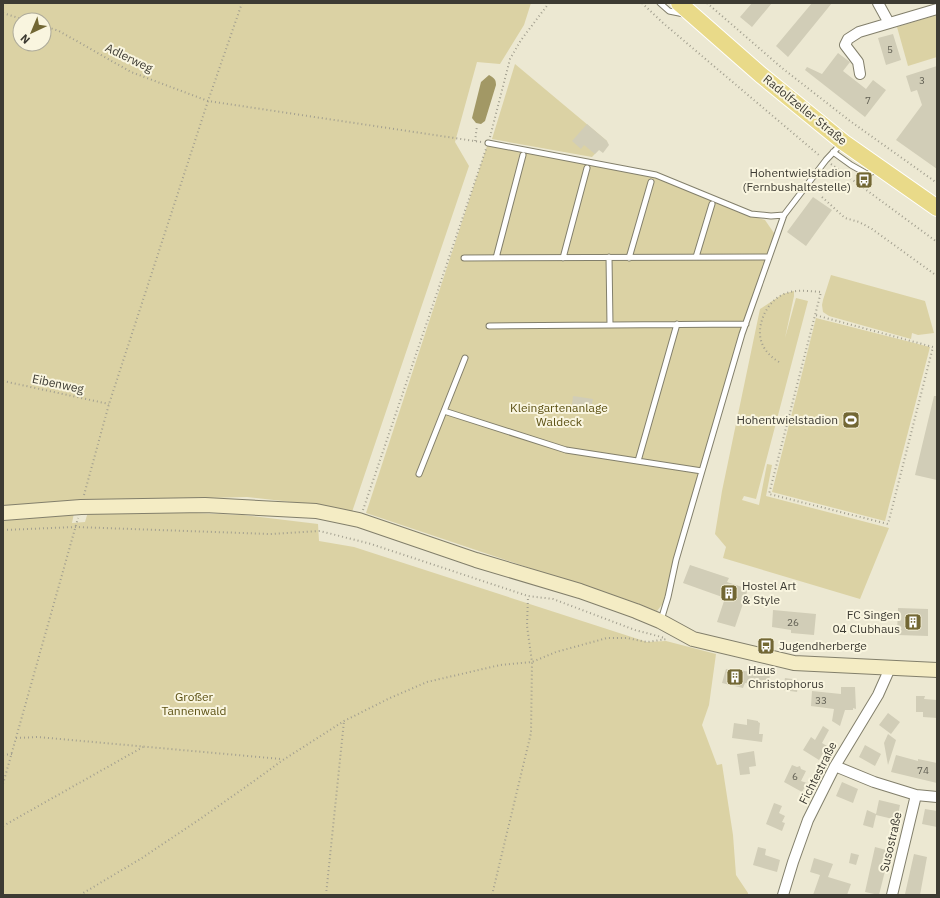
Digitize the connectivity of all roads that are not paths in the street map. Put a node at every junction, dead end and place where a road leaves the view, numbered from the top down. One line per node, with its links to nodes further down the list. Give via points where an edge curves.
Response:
1 (660, 3): 5 (lane, via 669,11)
2 (679, 3): 5 (main road, Radolfzeller Straße)
3 (878, 3): 6 (street)
4 (937, 9): 6 (street)
5 (694, 17): 9 (main road, Radolfzeller Straße)
6 (889, 23): 7 (street, via 859,32 848,39 845,45 858,62)
7 (860, 74)
8 (488, 144): 15 (lane, via 656,175 751,214)
9 (838, 147): 14 (main road, Radolfzeller Straße, via 882,169); 15 (lane)
10 (523, 155): 20 (lane)
11 (587, 168): 21 (lane)
12 (651, 182): 22 (lane)
13 (712, 204): 17 (lane)
14 (937, 208)
15 (784, 215): 18 (lane)
16 (609, 257): 21 (lane); 22 (lane); 25 (lane)
17 (696, 257): 18 (lane); 22 (lane)
18 (769, 257): 24 (lane)
19 (464, 258): 20 (lane)
20 (496, 258): 21 (lane)
21 (563, 258)
22 (629, 258)
23 (677, 324): 24 (lane); 25 (lane); 29 (lane)
24 (746, 324): 30 (lane)
25 (610, 325): 26 (lane)
26 (489, 326)
27 (465, 358): 28 (lane)
28 (444, 411): 29 (lane, via 566,450); 31 (lane)
29 (638, 461): 30 (lane)
30 (702, 472): 33 (lane)
31 (419, 474)
32 (3, 513): 33 (main road, via 81,507 205,505 316,510 359,520 476,560 580,591)
33 (660, 621): 34 (main road, via 693,639 794,663)
34 (890, 668): 35 (main road); 36 (street, Fichtestraße, via 878,695)
35 (937, 670)
36 (835, 766): 37 (street); 39 (street, Fichtestraße, via 808,820)
37 (916, 795): 38 (street); 40 (street, Susostraße)
38 (937, 797)
39 (783, 895)
40 (892, 895)

